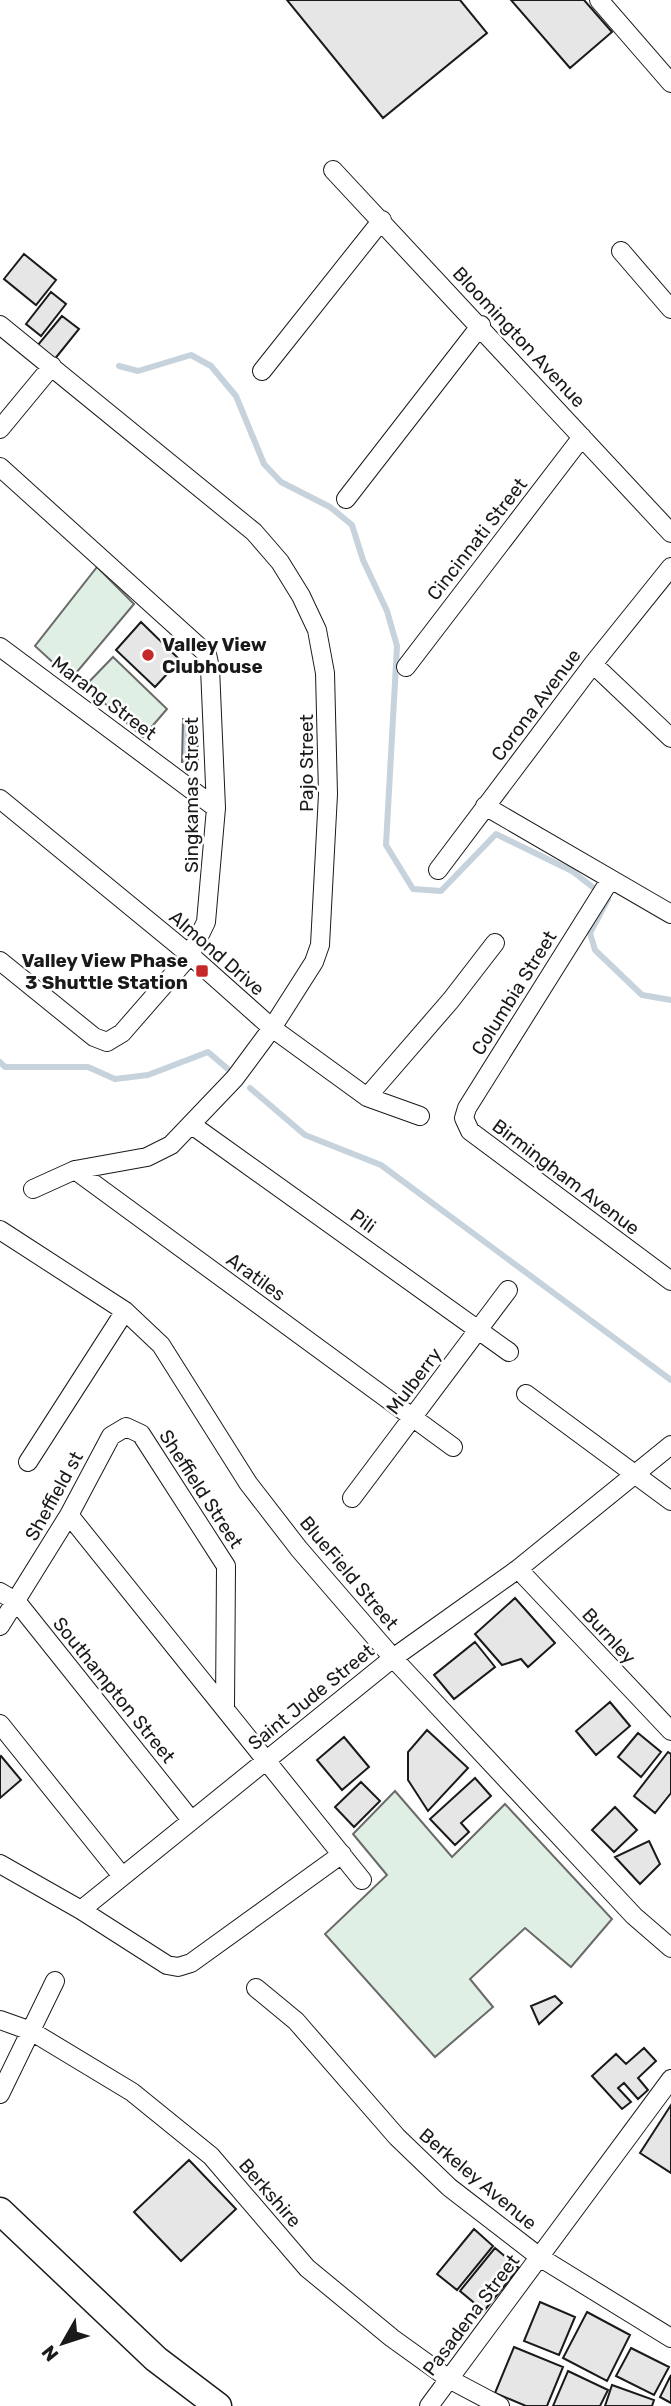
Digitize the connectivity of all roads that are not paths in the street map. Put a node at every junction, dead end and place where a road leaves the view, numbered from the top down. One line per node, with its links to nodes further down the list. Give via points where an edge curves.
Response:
1 (599, 0): 2 (street)
2 (671, 83)
3 (333, 170): 4 (street, Bloomington Avenue)
4 (382, 220): 8 (street, Bloomington Avenue); 10 (street)
5 (621, 251): 6 (street)
6 (671, 309)
7 (0, 325): 9 (street, Pajo Street)
8 (481, 326): 12 (street, Bloomington Avenue); 14 (street)
9 (52, 366): 11 (street); 30 (street, Pajo Street, via 254,532 301,596 317,630 325,673 328,794 322,928 314,962)
10 (261, 371)
11 (0, 429)
12 (582, 437): 15 (street, Bloomington Avenue); 19 (street, Cincinnati Street)
13 (0, 467): 23 (street, Singkamas Street, via 207,654)
14 (346, 499)
15 (671, 533)
16 (671, 567): 18 (street, Corona Avenue)
17 (0, 647): 23 (street, Marang Street)
18 (593, 664): 20 (street); 22 (street, Corona Avenue)
19 (406, 667)
20 (671, 738)
21 (0, 799): 28 (street, Almond Drive)
22 (485, 806): 24 (street, Corona Avenue); 25 (street)
23 (216, 808): 28 (street, Singkamas Street, via 206,922)
24 (439, 870)
25 (610, 880): 26 (street); 34 (street, Columbia Street, via 467,1108 464,1118)
26 (671, 914)
27 (495, 943): 31 (street)
28 (190, 955): 29 (street, Singkamas Street, via 122,1032 107,1042 94,1037); 30 (street, Almond Drive)
29 (0, 961)
30 (272, 1028): 31 (street, Almond Drive); 33 (street, Pajo Street, via 235,1079)
31 (367, 1097): 32 (street, Almond Drive)
32 (420, 1116)
33 (192, 1125): 35 (street, Pajo Street, via 171,1145 147,1157); 41 (street, Pili)
34 (470, 1130): 38 (street, Birmingham Avenue)
35 (75, 1170): 36 (street, Pajo Street); 44 (street, Aratiles)
36 (33, 1189)
37 (0, 1231): 40 (street, BlueField Street)
38 (671, 1281)
39 (508, 1290): 41 (street, Mulberry)
40 (125, 1311): 48 (street); 57 (street, BlueField Street, via 161,1345 248,1483)
41 (479, 1330): 42 (street, Pili); 44 (street, Mulberry)
42 (509, 1352)
43 (526, 1394): 49 (street)
44 (413, 1418): 47 (street, Aratiles); 50 (street, Mulberry)
45 (126, 1427): 52 (street, Sheffield st, via 111,1436); 58 (street, Sheffield Street, via 141,1434 226,1566)
46 (671, 1445): 49 (street, Saint Jude Street)
47 (453, 1447)
48 (28, 1462)
49 (636, 1474): 51 (street); 53 (street, Saint Jude Street)
50 (352, 1498)
51 (671, 1501)
52 (69, 1515): 55 (street, Sheffield st); 58 (street)
53 (518, 1569): 57 (street, Saint Jude Street); 60 (street, Burnley)
54 (0, 1592): 55 (street, Southampton Street)
55 (17, 1602): 56 (street, Sheffield st); 62 (street, Southampton Street)
56 (0, 1626)
57 (393, 1658): 61 (street, Saint Jude Street); 68 (street, BlueField Street, via 634,1916)
58 (225, 1708): 61 (street)
59 (0, 1724): 65 (street)
60 (671, 1731)
61 (266, 1760): 62 (street, Saint Jude Street); 63 (street)
62 (191, 1820): 65 (street, Saint Jude Street)
63 (342, 1854): 66 (street); 67 (street, via 191,1963 178,1967 167,1965)
64 (0, 1864): 67 (street)
65 (122, 1876): 67 (street, Saint Jude Street)
66 (362, 1880)
67 (81, 1910)
68 (671, 1948)
69 (55, 1981): 72 (street)
70 (256, 1988): 76 (street, Berkeley Avenue, via 296,2021 414,2154)
71 (0, 2020): 72 (street, Berkshire)
72 (31, 2031): 74 (street); 78 (street, Berkshire, via 132,2092 211,2156 307,2268)
73 (671, 2078): 76 (street, Pasadena Street)
74 (0, 2094)
75 (0, 2211): 79 (street, via 156,2359)
76 (541, 2258): 77 (street, Berkeley Avenue); 78 (street, Pasadena Street)
77 (671, 2338)
78 (449, 2379): 80 (street, Pasadena Street); 81 (street, Berkshire)
79 (218, 2406)
80 (429, 2406)
81 (500, 2406)

